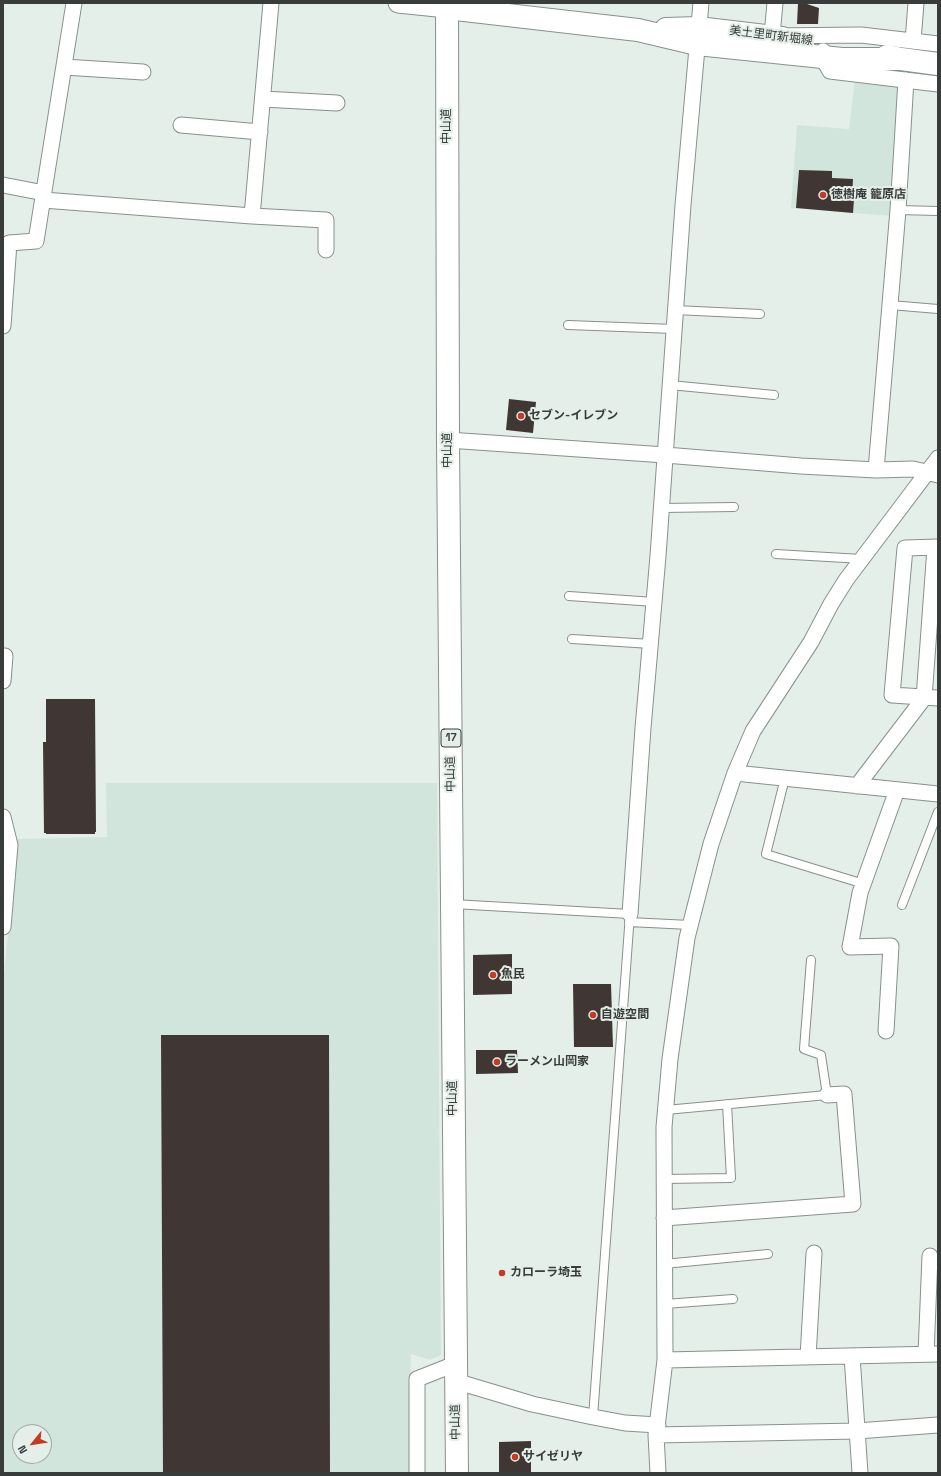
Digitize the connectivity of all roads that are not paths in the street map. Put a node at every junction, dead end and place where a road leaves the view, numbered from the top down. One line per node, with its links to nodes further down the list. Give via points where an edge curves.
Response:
1 (74, 3): 14 (street)
2 (271, 3): 18 (street)
3 (398, 3): 7 (street)
4 (701, 3): 8 (street)
5 (775, 3): 10 (street)
6 (916, 3): 9 (street)
7 (447, 6): 8 (main road, 美土里町新堀線); 37 (main road, 中山道 / 17)
8 (697, 36): 10 (main road, 美土里町新堀線); 30 (street)
9 (913, 41): 10 (street, via 861,35); 11 (street)
10 (771, 44): 12 (main road, 美土里町新堀線)
11 (938, 44)
12 (823, 50): 13 (main road, 美土里町新堀線, via 842,59 901,59); 16 (street, via 830,71)
13 (938, 64)
14 (64, 67): 15 (street); 23 (street)
15 (143, 72)
16 (906, 80): 17 (street); 24 (street)
17 (938, 84)
18 (263, 99): 19 (street); 21 (street)
19 (337, 103)
20 (181, 124): 21 (street)
21 (260, 132): 26 (street)
22 (3, 185): 23 (street)
23 (43, 196): 26 (street); 33 (street, via 36,242 10,243)
24 (898, 210): 25 (lane); 28 (street)
25 (938, 211)
26 (252, 216): 27 (street, via 326,220)
27 (326, 250)
28 (890, 305): 29 (lane); 40 (street)
29 (938, 308)
30 (675, 310): 31 (lane); 34 (street)
31 (760, 314)
32 (568, 325): 34 (lane)
33 (3, 326)
34 (674, 329): 35 (street)
35 (670, 385): 36 (lane); 38 (street)
36 (774, 395)
37 (448, 440): 38 (street); 63 (main road, 中山道 / 17)
38 (665, 455): 40 (street); 43 (street)
39 (938, 458): 41 (street)
40 (876, 470): 41 (street, via 913,469)
41 (932, 474): 46 (street)
42 (734, 507): 43 (lane)
43 (662, 508): 48 (street)
44 (937, 547): 53 (street); 53 (street, via 905,548 892,695)
45 (776, 554): 46 (lane)
46 (862, 559): 54 (street, via 836,594 812,642 753,731)
47 (569, 596): 48 (lane)
48 (654, 602): 50 (street)
49 (572, 639): 50 (lane)
50 (651, 644): 65 (street)
51 (3, 656): 52 (street)
52 (3, 681)
53 (931, 698): 56 (street)
54 (735, 773): 55 (street); 66 (street, via 711,844)
55 (785, 778): 56 (street); 62 (lane, via 766,854)
56 (857, 786): 57 (street)
57 (897, 790): 58 (street); 62 (street)
58 (938, 794)
59 (938, 812): 64 (lane)
60 (3, 817): 61 (street, via 10,844)
61 (5, 870): 67 (street)
62 (864, 884): 69 (street, via 850,947 891,946)
63 (452, 904): 65 (lane); 85 (main road, 中山道 / 17)
64 (902, 905)
65 (630, 918): 66 (lane); 86 (lane)
66 (690, 925): 72 (street, via 670,1059)
67 (3, 927)
68 (811, 960): 70 (lane, via 804,1049 822,1055)
69 (886, 1031)
70 (827, 1095): 71 (lane); 74 (street, via 844,1094 852,1204)
71 (727, 1104): 72 (lane); 73 (lane, via 731,1178)
72 (666, 1110): 73 (street)
73 (664, 1179): 74 (street)
74 (664, 1218): 78 (street)
75 (814, 1253): 83 (street)
76 (768, 1254): 78 (lane)
77 (930, 1256): 81 (street)
78 (664, 1264): 80 (street)
79 (734, 1299): 80 (lane)
80 (665, 1304): 84 (street)
81 (932, 1354): 82 (street)
82 (852, 1356): 83 (street); 89 (street)
83 (808, 1357): 84 (street)
84 (665, 1360): 88 (street)
85 (455, 1373): 86 (street, via 532,1404); 90 (street, via 417,1379); 91 (main road, 中山道 / 17)
86 (593, 1417): 88 (street)
87 (938, 1425): 89 (street)
88 (657, 1430): 89 (street); 92 (street)
89 (857, 1431): 93 (street)
90 (417, 1473)
91 (457, 1473)
92 (658, 1473)
93 (860, 1473)

